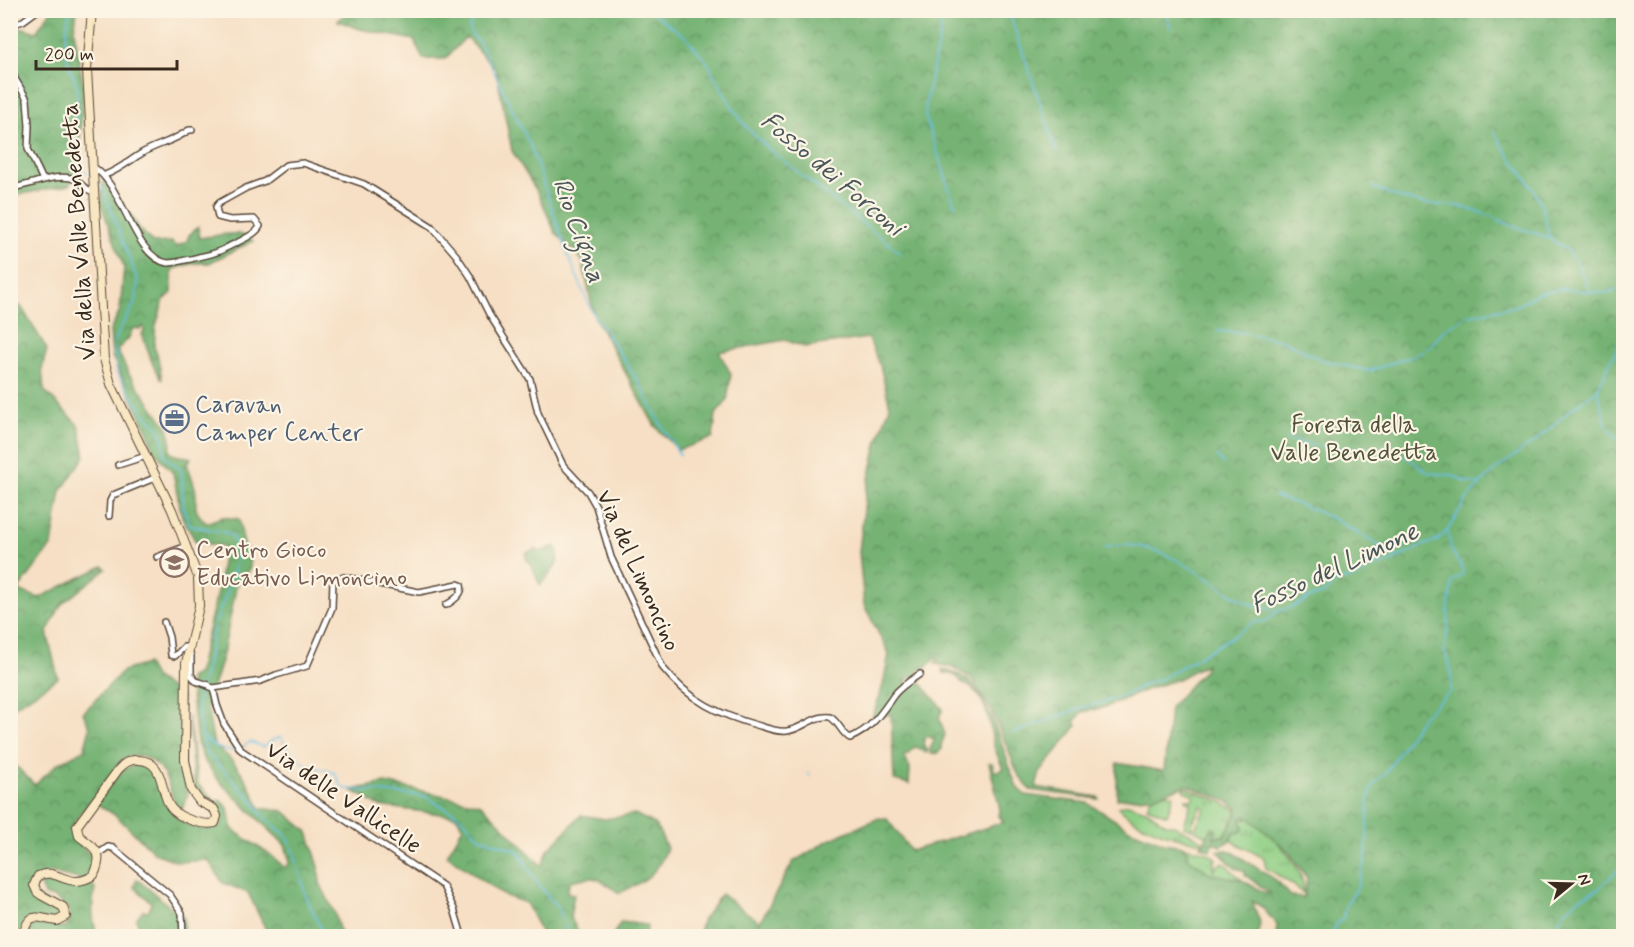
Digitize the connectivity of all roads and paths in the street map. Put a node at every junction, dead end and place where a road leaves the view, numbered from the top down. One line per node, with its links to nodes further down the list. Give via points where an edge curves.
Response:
1 (38, 10): 3 (street)
2 (92, 10): 6 (main road, Via della Valle Benedetta, via 87,70)
3 (10, 25)
4 (10, 67): 8 (street, via 27,99 28,148)
5 (192, 130): 7 (street, Via della Valle Benedetta)
6 (93, 170): 7 (street, Via del Limoncino); 10 (main road, Via della Valle Benedetta)
7 (105, 175): 20 (street, Via del Limoncino, via 141,241 168,263 212,255 256,233 260,226 254,219 223,219 218,217 216,207 292,163 303,163 364,184 431,226 470,276 530,380 538,413 563,465 596,506 611,557 663,668 702,705 784,731 816,718 830,717 850,738 875,721 894,694)
8 (43, 180): 9 (street); 10 (street, via 72,178)
9 (10, 188)
10 (94, 192): 11 (main road, Via della Valle Benedetta, via 104,359)
11 (146, 456): 12 (street); 13 (main road, Via della Valle Benedetta)
12 (118, 465)
13 (157, 477): 14 (street, via 113,495); 15 (main road, Via della Valle Benedetta)
14 (109, 516)
15 (187, 546): 16 (street); 19 (main road, Via della Valle Benedetta, via 200,596)
16 (157, 557)
17 (446, 605): 21 (street, via 455,600 461,585 419,592 336,578 331,585 332,608 307,666 261,681)
18 (164, 622): 19 (street, via 171,655)
19 (189, 648): 21 (street, bridge, via 190,675); 22 (main road, Via della Valle Benedetta, via 185,670 188,781 195,797 214,809 217,820 208,825 176,812 169,805 155,767 146,761 130,761 118,770 77,826 79,836)
20 (920, 674)
21 (211, 686): 25 (street, Via delle Vallicelle, via 224,724 241,750 443,886)
22 (98, 854): 23 (main road, via 99,865 90,878 74,882 48,873 38,876 34,885 37,892 63,907 66,916 60,921 33,918); 24 (street, via 113,848 170,896 182,913)
23 (23, 936)
24 (183, 936)
25 (462, 936)

